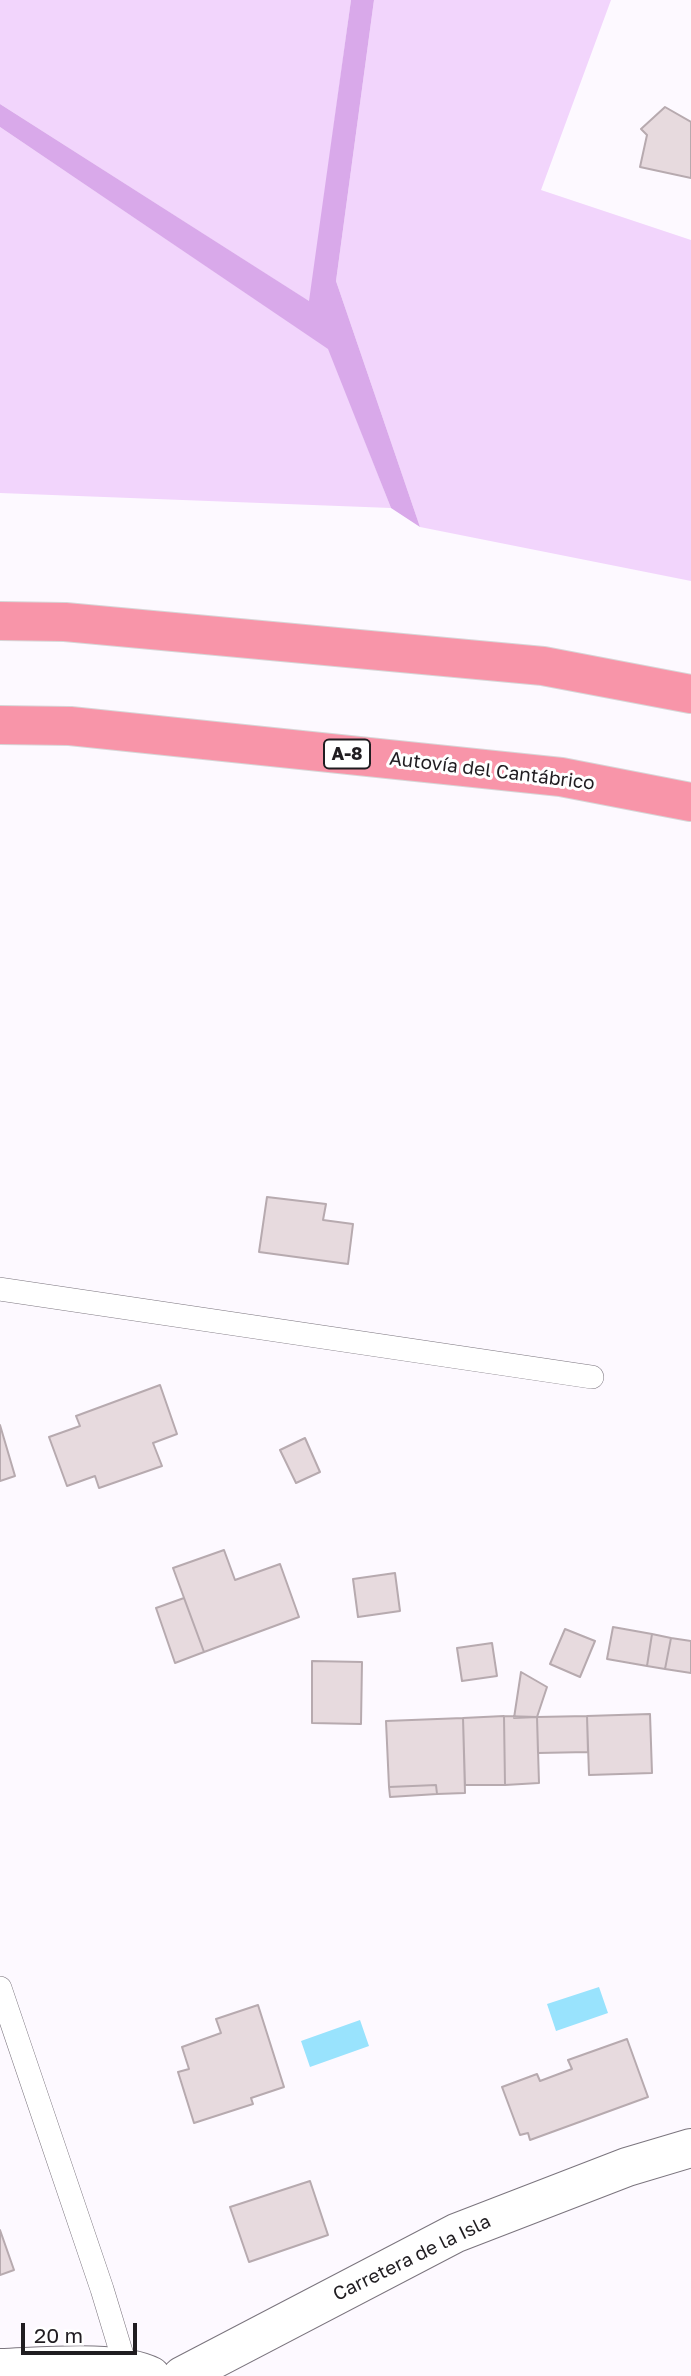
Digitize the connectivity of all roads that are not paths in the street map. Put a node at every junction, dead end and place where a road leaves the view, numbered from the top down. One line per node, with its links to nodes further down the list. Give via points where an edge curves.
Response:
1 (0, 621): 2 (highway, via 65,622 543,667)
2 (691, 694)
3 (0, 726): 4 (highway, Autovía del Cantábrico / A-8, via 70,726 561,776)
4 (691, 802)
5 (0, 1289): 6 (lane)
6 (592, 1377)
7 (0, 1988): 10 (lane, via 102,2289)
8 (691, 2148): 11 (street, Carretera de la Isla, via 627,2167 456,2233)
9 (0, 2368): 10 (street, via 104,2366)
10 (139, 2372)
11 (183, 2376)

